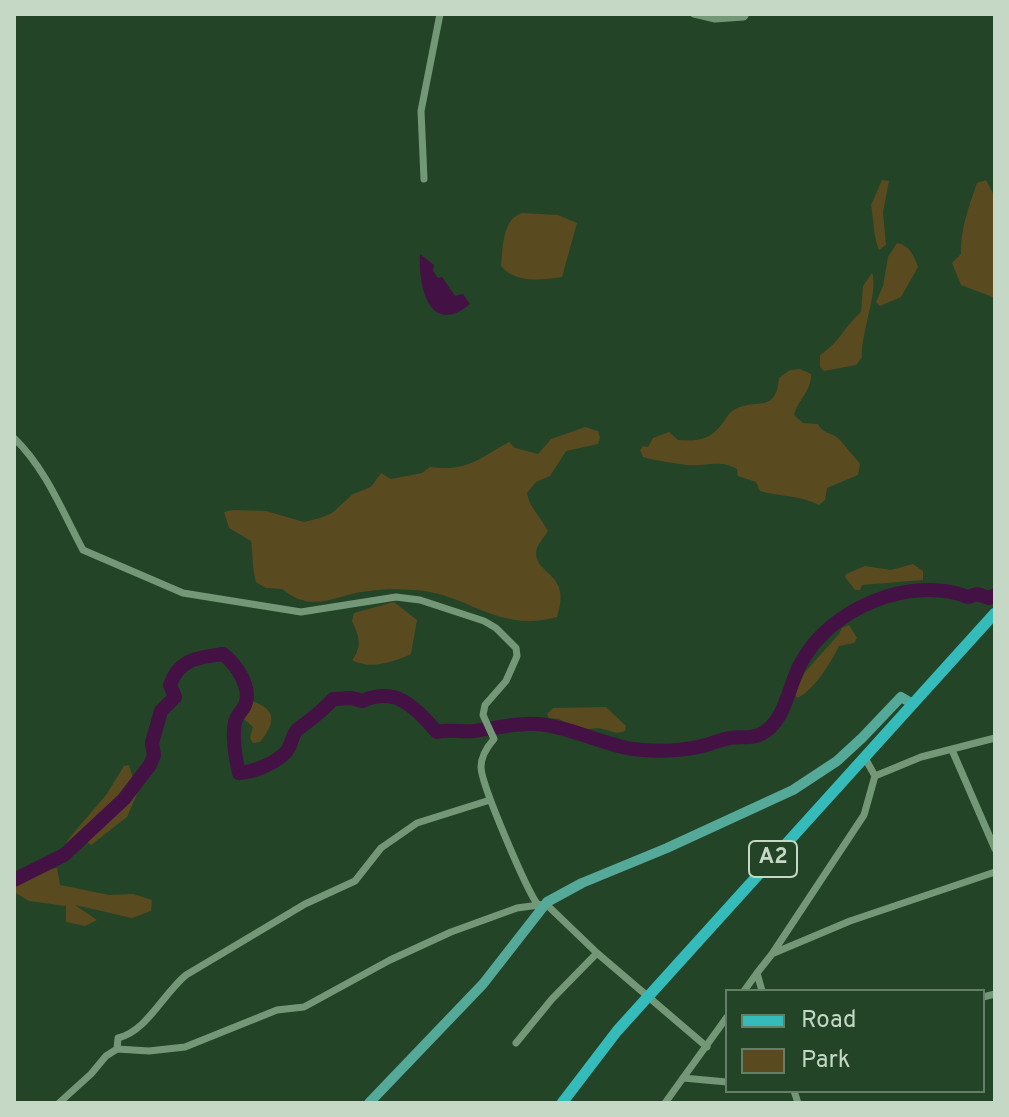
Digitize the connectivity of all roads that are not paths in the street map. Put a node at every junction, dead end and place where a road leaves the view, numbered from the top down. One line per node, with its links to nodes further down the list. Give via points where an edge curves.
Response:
1 (440, 14): 4 (street, via 421,111)
2 (694, 14): 3 (street, via 715,19)
3 (746, 14)
4 (424, 179)
5 (14, 438): 12 (street, via 47,478 83,550 183,593 301,612 379,598 420,600 496,628 517,656 483,715 494,739 481,769)
6 (995, 613): 7 (main road, A2)
7 (913, 704): 10 (main road, A2); 15 (street, via 901,697 837,761 793,790)
8 (994, 735): 9 (street)
9 (952, 750): 11 (street); 13 (street)
10 (865, 758): 11 (street); 21 (main road, A2)
11 (875, 776): 17 (street, via 864,815)
12 (490, 800): 15 (street); 25 (street, via 417,823 381,848 355,881 305,904 186,975 131,1035 118,1038)
13 (995, 849)
14 (995, 872): 17 (street)
15 (542, 905): 16 (street); 25 (street, via 517,908 451,932 304,1007 277,1010 185,1047); 29 (street, via 483,984)
16 (597, 953): 21 (street); 23 (street)
17 (772, 954): 18 (street)
18 (757, 973): 19 (street); 20 (street)
19 (745, 989)
20 (761, 989)
21 (649, 997): 24 (street); 30 (main road, A2)
22 (725, 1020): 24 (street)
23 (516, 1043)
24 (707, 1047): 26 (street)
25 (117, 1049): 28 (street)
26 (683, 1078): 27 (street); 31 (street)
27 (725, 1082)
28 (59, 1103)
29 (369, 1103)
30 (562, 1103)
31 (665, 1103)

